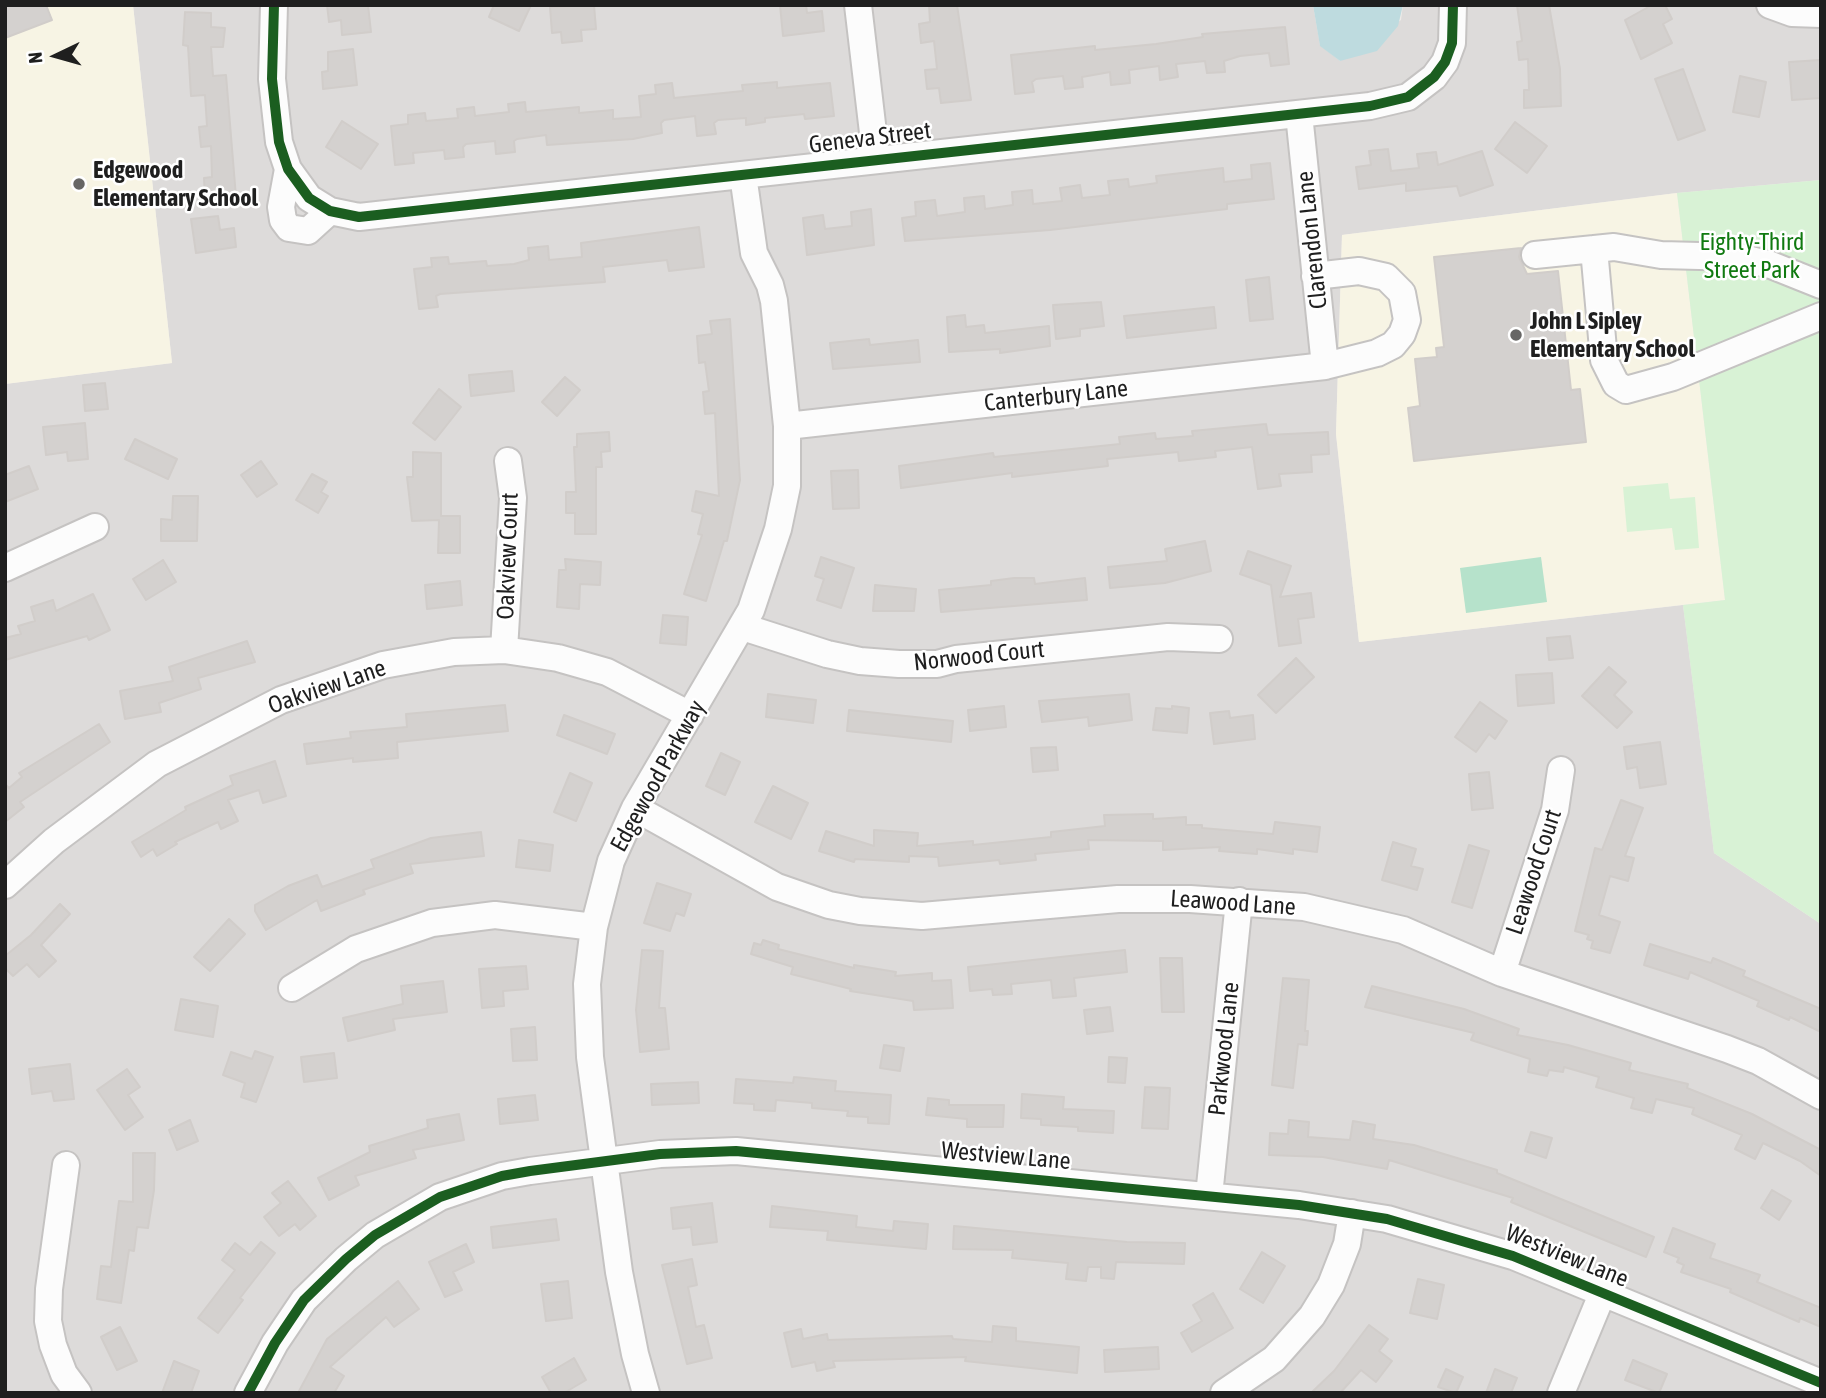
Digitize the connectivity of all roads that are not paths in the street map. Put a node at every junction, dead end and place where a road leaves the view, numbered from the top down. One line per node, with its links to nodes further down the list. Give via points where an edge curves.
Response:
1 (274, 5): 8 (street, via 272,79 279,142)
2 (858, 5): 7 (street)
3 (1453, 5): 6 (street, Geneva Street, via 1452,43 1445,62 1408,97)
4 (1770, 5): 5 (street, via 1792,13)
5 (1821, 14)
6 (1299, 114): 7 (street, Geneva Street); 13 (street, Clarendon Lane)
7 (876, 158): 9 (street, Geneva Street)
8 (288, 169): 10 (street); 10 (street, via 281,207 289,228 308,231)
9 (743, 175): 10 (street, Geneva Street, via 376,216 344,216); 17 (street, Edgewood Parkway, via 754,253 774,301)
10 (319, 204)
11 (1594, 249): 12 (street); 14 (street, via 1738,257); 15 (street, via 1604,360 1616,384 1626,390 1674,377)
12 (1535, 255)
13 (1315, 276): 16 (street, Clarendon Lane); 16 (street, Canterbury Lane, via 1375,272 1395,284 1406,305 1407,320 1392,345)
14 (1821, 285)
15 (1821, 316)
16 (1325, 366): 17 (street, Canterbury Lane)
17 (786, 426): 21 (street, Edgewood Parkway, via 787,486 778,529)
18 (508, 461): 23 (street, Oakview Court, via 513,498)
19 (95, 527): 20 (street)
20 (5, 568)
21 (743, 627): 22 (street, Norwood Court, via 827,654 899,664 937,664 1168,637); 24 (street, Edgewood Parkway)
22 (1219, 639)
23 (504, 650): 24 (street, Oakview Lane, via 607,672); 27 (street, Oakview Lane, via 454,652 383,665 241,718 157,764 107,799)
24 (690, 715): 26 (street, Edgewood Parkway)
25 (1561, 770): 30 (street, Leawood Court, via 1555,810)
26 (635, 808): 28 (street, Leawood Lane, via 777,887 860,911 922,916 1118,899); 29 (street, Edgewood Parkway, via 611,861)
27 (5, 885)
28 (1239, 901): 30 (street, Leawood Lane, via 1304,907 1403,930); 35 (street, Parkwood Lane)
29 (594, 927): 31 (street, via 495,915 432,923 356,950); 33 (street, Edgewood Parkway, via 586,1005)
30 (1502, 973): 32 (street, Leawood Lane, via 1706,1040 1758,1061)
31 (292, 988)
32 (1821, 1096)
33 (604, 1161): 35 (street, Westview Lane, via 736,1151); 40 (street, Westview Lane, via 502,1177 440,1197 395,1222 346,1259 304,1300); 41 (street, Edgewood Parkway, via 624,1308)
34 (66, 1166): 39 (street, via 48,1289 48,1321 64,1374)
35 (1209, 1196): 36 (street, Westview Lane)
36 (1352, 1213): 37 (street, Westview Lane, via 1455,1236); 42 (street, via 1347,1244 1331,1285 1312,1316 1274,1359)
37 (1603, 1292): 38 (street, Westview Lane); 43 (street)
38 (1821, 1383)
39 (78, 1393)
40 (248, 1393)
41 (646, 1393)
42 (1224, 1393)
43 (1561, 1393)

